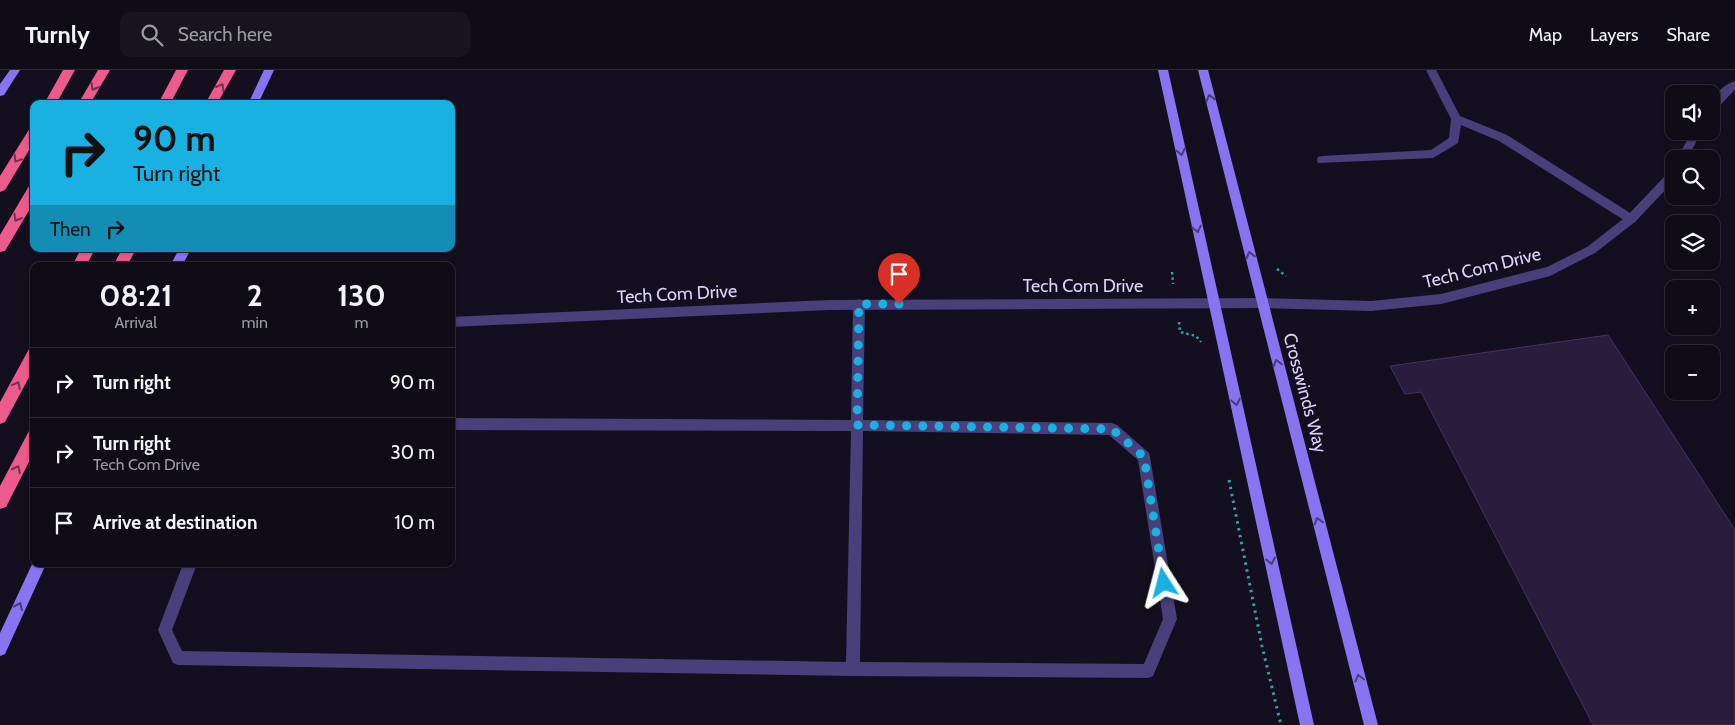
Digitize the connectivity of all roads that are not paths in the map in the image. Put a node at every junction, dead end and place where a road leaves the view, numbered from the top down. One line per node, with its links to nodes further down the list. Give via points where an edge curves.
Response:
1 (15, 70): 11 (main road)
2 (68, 70): 13 (highway)
3 (104, 70): 14 (highway, one-way to 14)
4 (182, 70): 15 (highway)
5 (230, 70): 16 (highway, one-way to 5)
6 (269, 70): 17 (main road)
7 (1163, 70): 28 (main road, one-way to 28)
8 (1203, 70): 26 (main road, Crosswinds Way, one-way to 8)
9 (1431, 70): 18 (street)
10 (1735, 85): 12 (street)
11 (0, 92)
12 (1720, 97)
13 (52, 100)
14 (86, 100)
15 (166, 100)
16 (213, 100)
17 (255, 100)
18 (1456, 119): 20 (street, via 1454,140 1433,154); 24 (street, via 1504,138)
19 (30, 138): 22 (highway, one-way to 22)
20 (1322, 160)
21 (1665, 181): 24 (street, Tech Com Drive)
22 (0, 187)
23 (30, 197): 25 (highway, one-way to 25)
24 (1631, 219): 26 (street, Tech Com Drive, via 1591,250 1550,271 1440,299 1371,306)
25 (0, 247)
26 (1262, 303): 28 (street, Tech Com Drive); 41 (main road, Crosswinds Way, one-way to 26)
27 (859, 304): 28 (street, Tech Com Drive); 29 (street, Tech Com Drive); 33 (street)
28 (1214, 304): 40 (main road, one-way to 40)
29 (455, 322)
30 (30, 361): 31 (highway, one-way to 30)
31 (0, 417)
32 (455, 424): 33 (street)
33 (857, 425): 39 (street); 39 (street, via 1112,429 1144,457 1170,619 1148,671)
34 (30, 444): 35 (highway, one-way to 34)
35 (0, 502)
36 (38, 567): 38 (main road, one-way to 36)
37 (189, 567): 39 (street, via 165,630 178,658)
38 (0, 649)
39 (853, 669)
40 (1307, 725)
41 (1371, 725)

